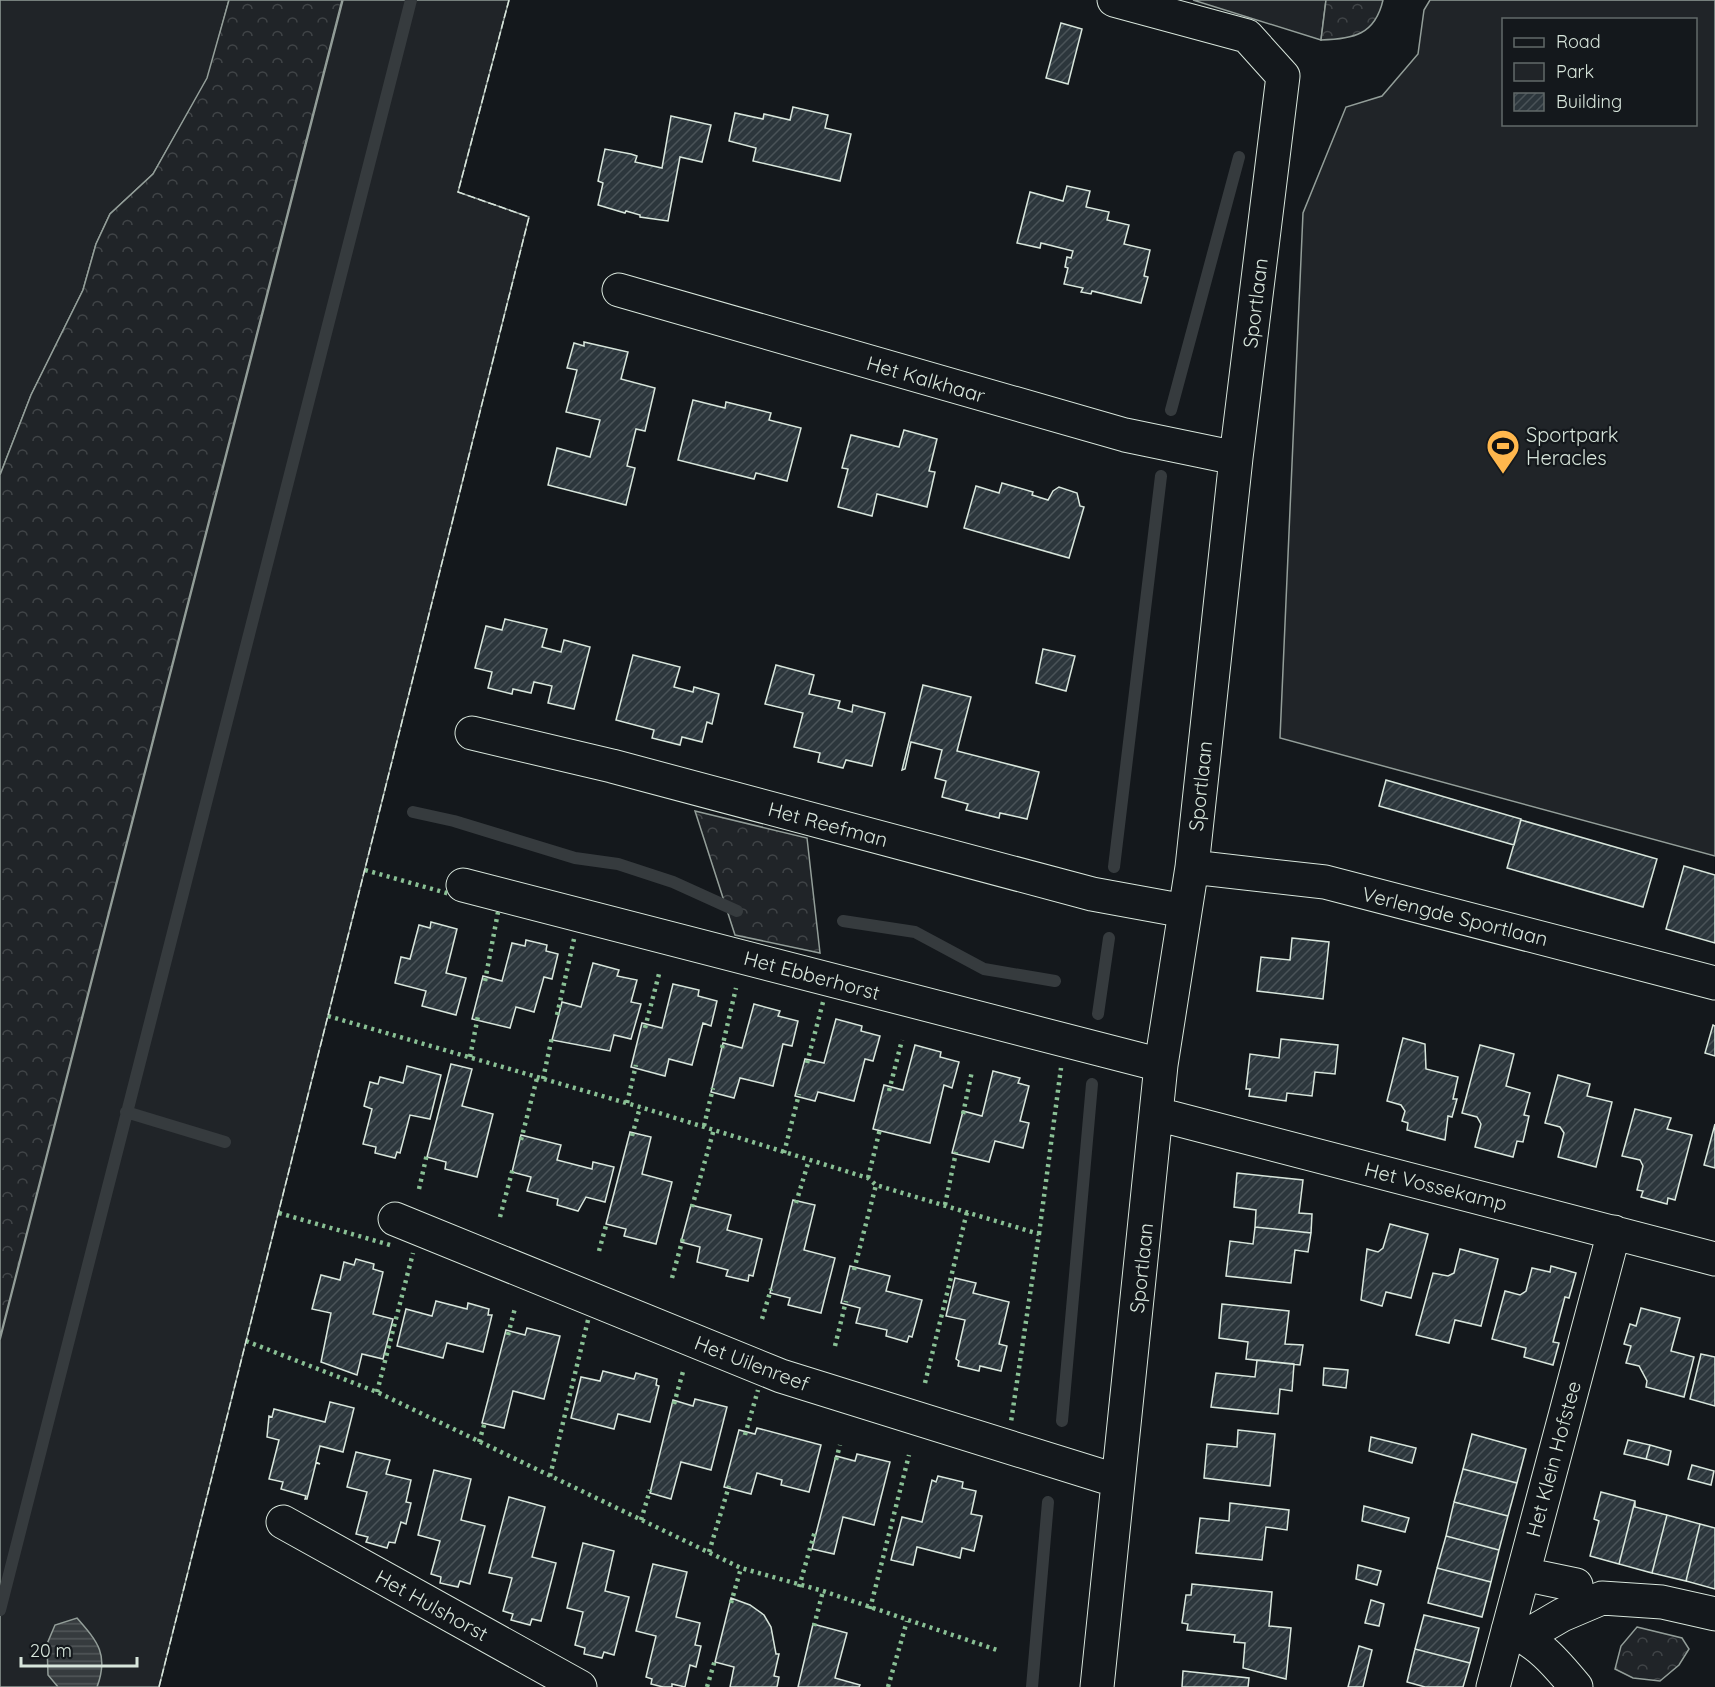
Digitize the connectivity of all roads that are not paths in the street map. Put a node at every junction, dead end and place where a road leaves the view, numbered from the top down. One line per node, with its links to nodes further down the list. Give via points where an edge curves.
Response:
1 (1114, 0): 3 (street, Sportlaan, via 1247,36 1283,76)
2 (618, 291): 3 (street, Het Kalkhaar, via 1125,435)
3 (1236, 458): 5 (street, Sportlaan)
4 (472, 733): 7 (street, Het Reefman, via 612,766 1092,894)
5 (1192, 867): 7 (street, Sportlaan); 8 (street, Verlengde Sportlaan, via 1325,882)
6 (463, 885): 9 (street, Het Ebberhorst)
7 (1185, 911): 9 (street, Sportlaan)
8 (1715, 982)
9 (1161, 1065): 10 (street, Sportlaan)
10 (1157, 1114): 12 (street, Het Vossekamp); 14 (street, Sportlaan)
11 (395, 1220): 14 (street, Het Uilenreef, via 781,1376)
12 (1614, 1232): 13 (street, Het Vossekamp); 16 (street, Het Klein Hofstee)
13 (1715, 1259)
14 (1118, 1481): 22 (street, Sportlaan)
15 (283, 1522): 21 (street, Het Hulshorst)
16 (1523, 1574): 17 (street); 19 (street, Het Klein Hofstee)
17 (1589, 1590): 18 (street); 19 (street, via 1562,1615)
18 (1715, 1614)
19 (1517, 1633): 20 (street, Het Klein Hofstee); 23 (street, via 1555,1662)
20 (1501, 1686)
21 (580, 1687)
22 (1097, 1687)
23 (1576, 1687)

